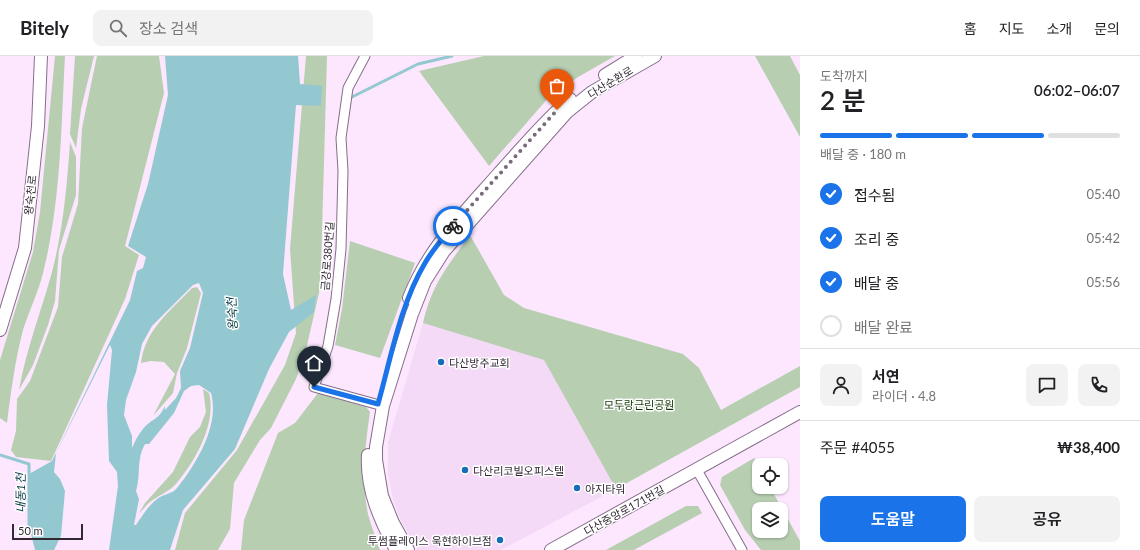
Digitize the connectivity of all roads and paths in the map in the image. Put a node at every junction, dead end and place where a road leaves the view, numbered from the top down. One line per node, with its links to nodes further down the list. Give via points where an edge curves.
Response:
1 (41, 56): 5 (street, 왕숙천로, via 38,126 25,248)
2 (365, 56): 6 (street, 금강로380번길, via 348,88 341,138 341,250 336,299 328,346 314,387)
3 (636, 56): 6 (street, 다산순환로, via 557,110 440,241 425,262 410,297)
4 (655, 56): 6 (street, 다산순환로, via 574,105 444,251 433,266 417,299)
5 (0, 330)
6 (380, 405): 9 (street, 다산순환로, via 369,442 369,475 376,508); 10 (street, 다산순환로, via 376,447 378,478 388,511)
7 (800, 412): 8 (street, 다산중앙로171번길)
8 (697, 470): 11 (street, 다산중앙로171번길); 12 (street)
9 (396, 550)
10 (408, 550)
11 (551, 550)
12 (742, 550)

